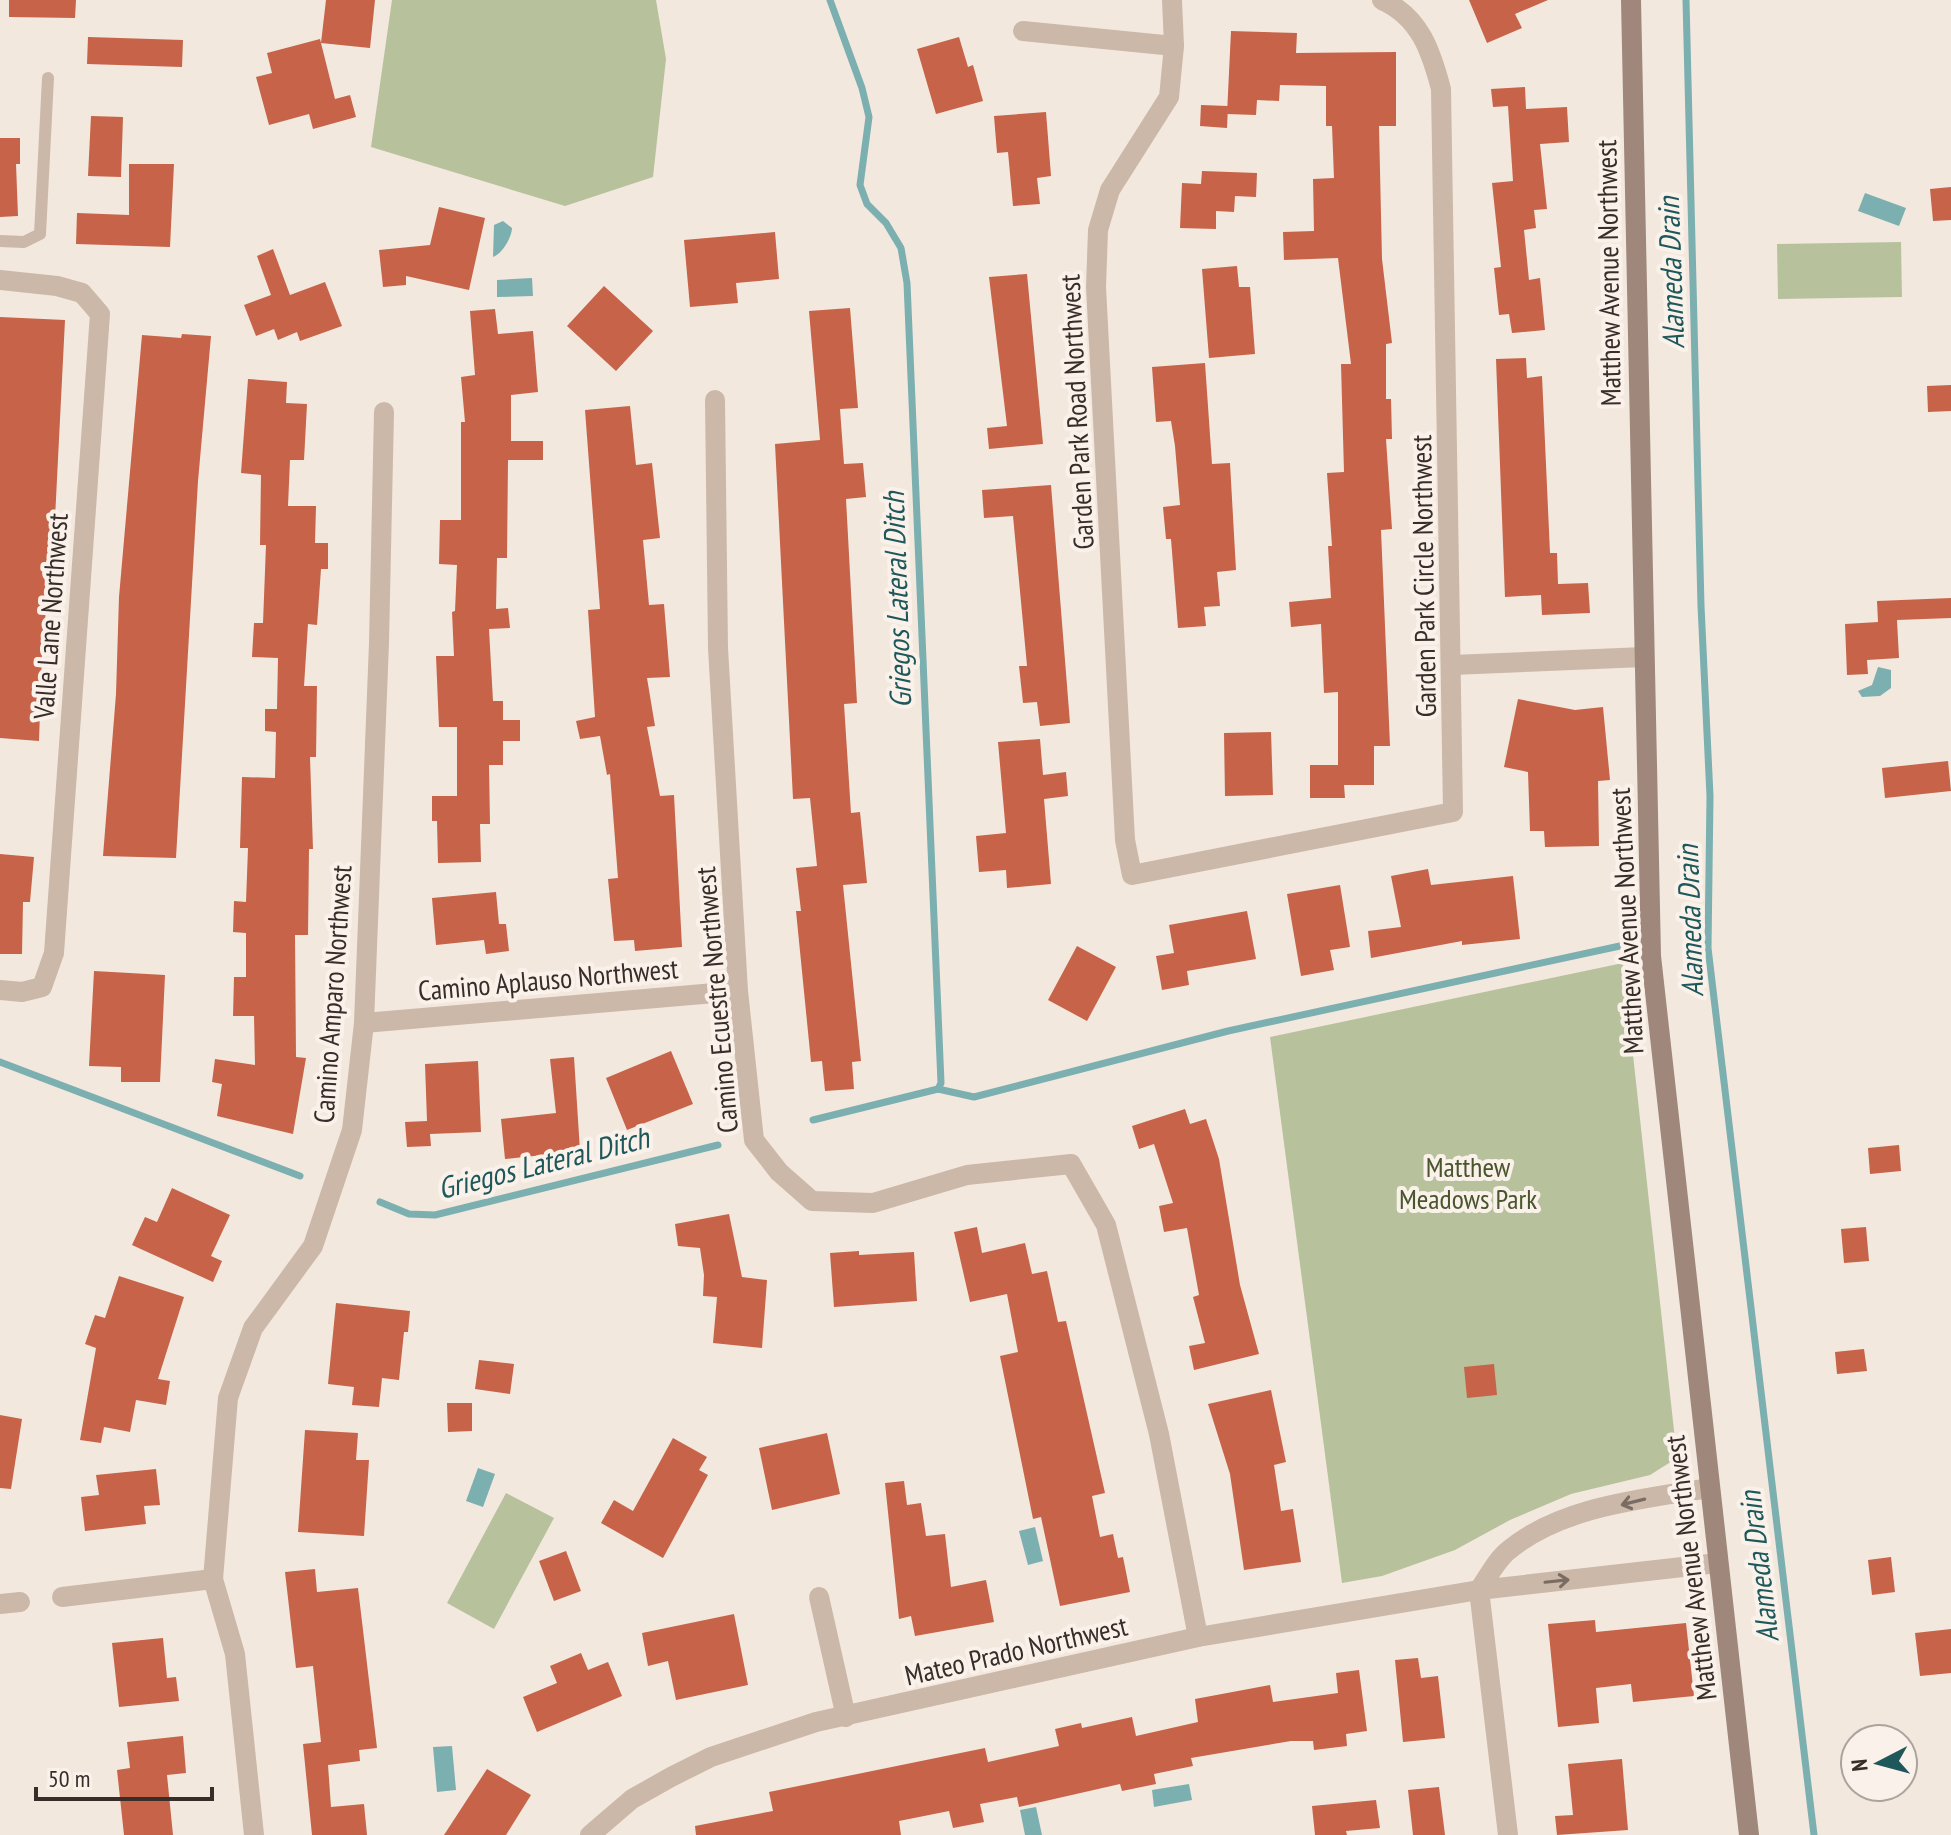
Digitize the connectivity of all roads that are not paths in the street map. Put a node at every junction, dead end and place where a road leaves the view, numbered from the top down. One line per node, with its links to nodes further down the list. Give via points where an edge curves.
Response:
1 (1172, 0): 5 (street, Garden Park Road Northwest)
2 (1382, 0): 12 (street, Garden Park Circle Northwest, via 1401,8 1430,45 1441,89)
3 (1631, 0): 11 (street, Matthew Avenue Northwest)
4 (1023, 31): 5 (street)
5 (1174, 46): 13 (street, Garden Park Road Northwest, via 1169,97 1110,190 1098,230 1096,287)
6 (48, 78): 7 (lane, via 40,234 24,242)
7 (0, 241)
8 (0, 280): 14 (street, Valle Lane Northwest, via 82,293 100,314 54,953 42,987)
9 (715, 400): 15 (street, Camino Ecuestre Northwest, via 718,648)
10 (384, 412): 16 (street, Camino Amparo Northwest)
11 (1644, 657): 12 (street); 17 (street, Matthew Avenue Northwest, via 1651,956)
12 (1452, 665): 13 (street, Garden Park Circle Northwest, via 1453,812 1132,875)
13 (1125, 840)
14 (0, 990)
15 (738, 991): 16 (street, Camino Aplauso Northwest); 23 (street, Camino Ecuestre Northwest, via 754,1140 812,1201 873,1203 967,1175 1071,1164 1106,1225 1159,1434)
16 (364, 1023): 19 (street, Camino Amparo Northwest, via 352,1130 313,1246 253,1328 228,1398)
17 (1709, 1488): 18 (street, Matthew Avenue Northwest); 20 (street, one-way to 20, via 1555,1522 1507,1551)
18 (1718, 1563): 20 (street, Mateo Prado Northwest, one-way to 18); 28 (street, Matthew Avenue Northwest)
19 (213, 1579): 21 (street); 25 (street, Camino Amparo Northwest, via 235,1654)
20 (1479, 1590): 23 (street, Mateo Prado Northwest); 27 (street)
21 (62, 1597)
22 (819, 1597): 24 (street)
23 (1198, 1637): 24 (street, Mateo Prado Northwest)
24 (846, 1717): 26 (street, Mateo Prado Northwest, via 711,1757 632,1799)
25 (254, 1835)
26 (590, 1835)
27 (1508, 1835)
28 (1749, 1835)

